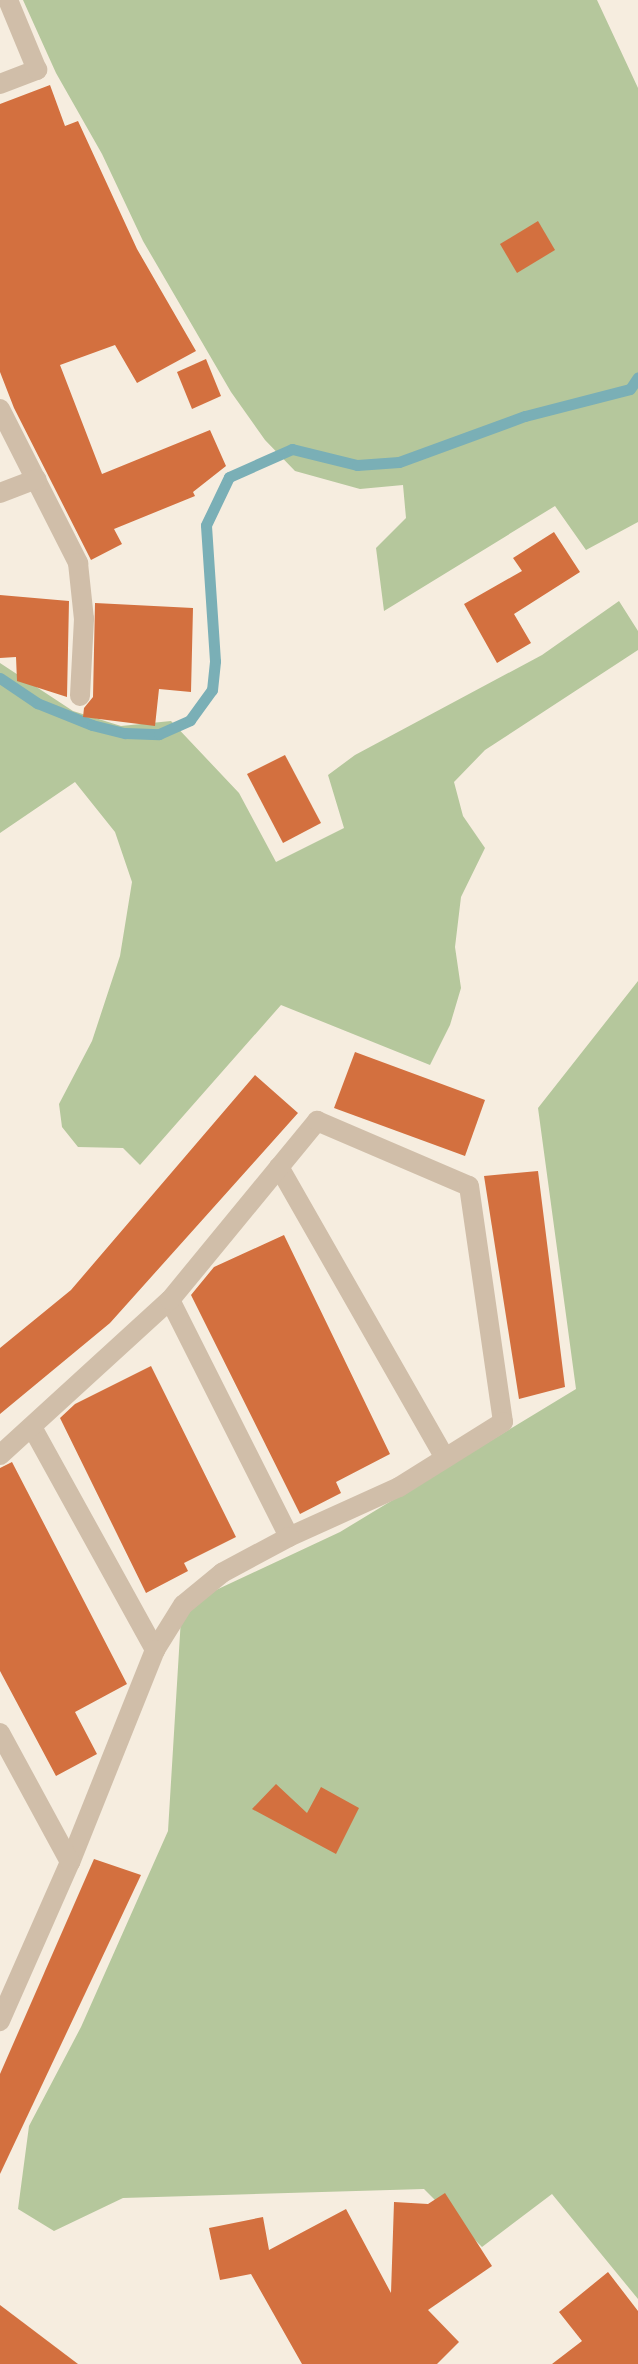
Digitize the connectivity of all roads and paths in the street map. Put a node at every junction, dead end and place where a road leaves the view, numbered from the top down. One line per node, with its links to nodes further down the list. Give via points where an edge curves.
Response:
1 (8, 0): 2 (street, via 37,70)
2 (0, 84)
3 (0, 409): 4 (street)
4 (36, 479): 5 (street); 6 (street, via 78,563 84,605)
5 (0, 493)
6 (80, 696)
7 (279, 1167): 8 (street); 11 (street); 11 (street, via 317,1121 469,1186 503,1422)
8 (170, 1300): 9 (street); 12 (street)
9 (32, 1427): 10 (street); 13 (street)
10 (0, 1455)
11 (445, 1458): 12 (street, via 399,1487)
12 (289, 1537): 13 (street, via 222,1573 183,1605)
13 (155, 1650): 15 (street)
14 (0, 1733): 15 (street)
15 (70, 1862): 16 (street)
16 (0, 2021)

